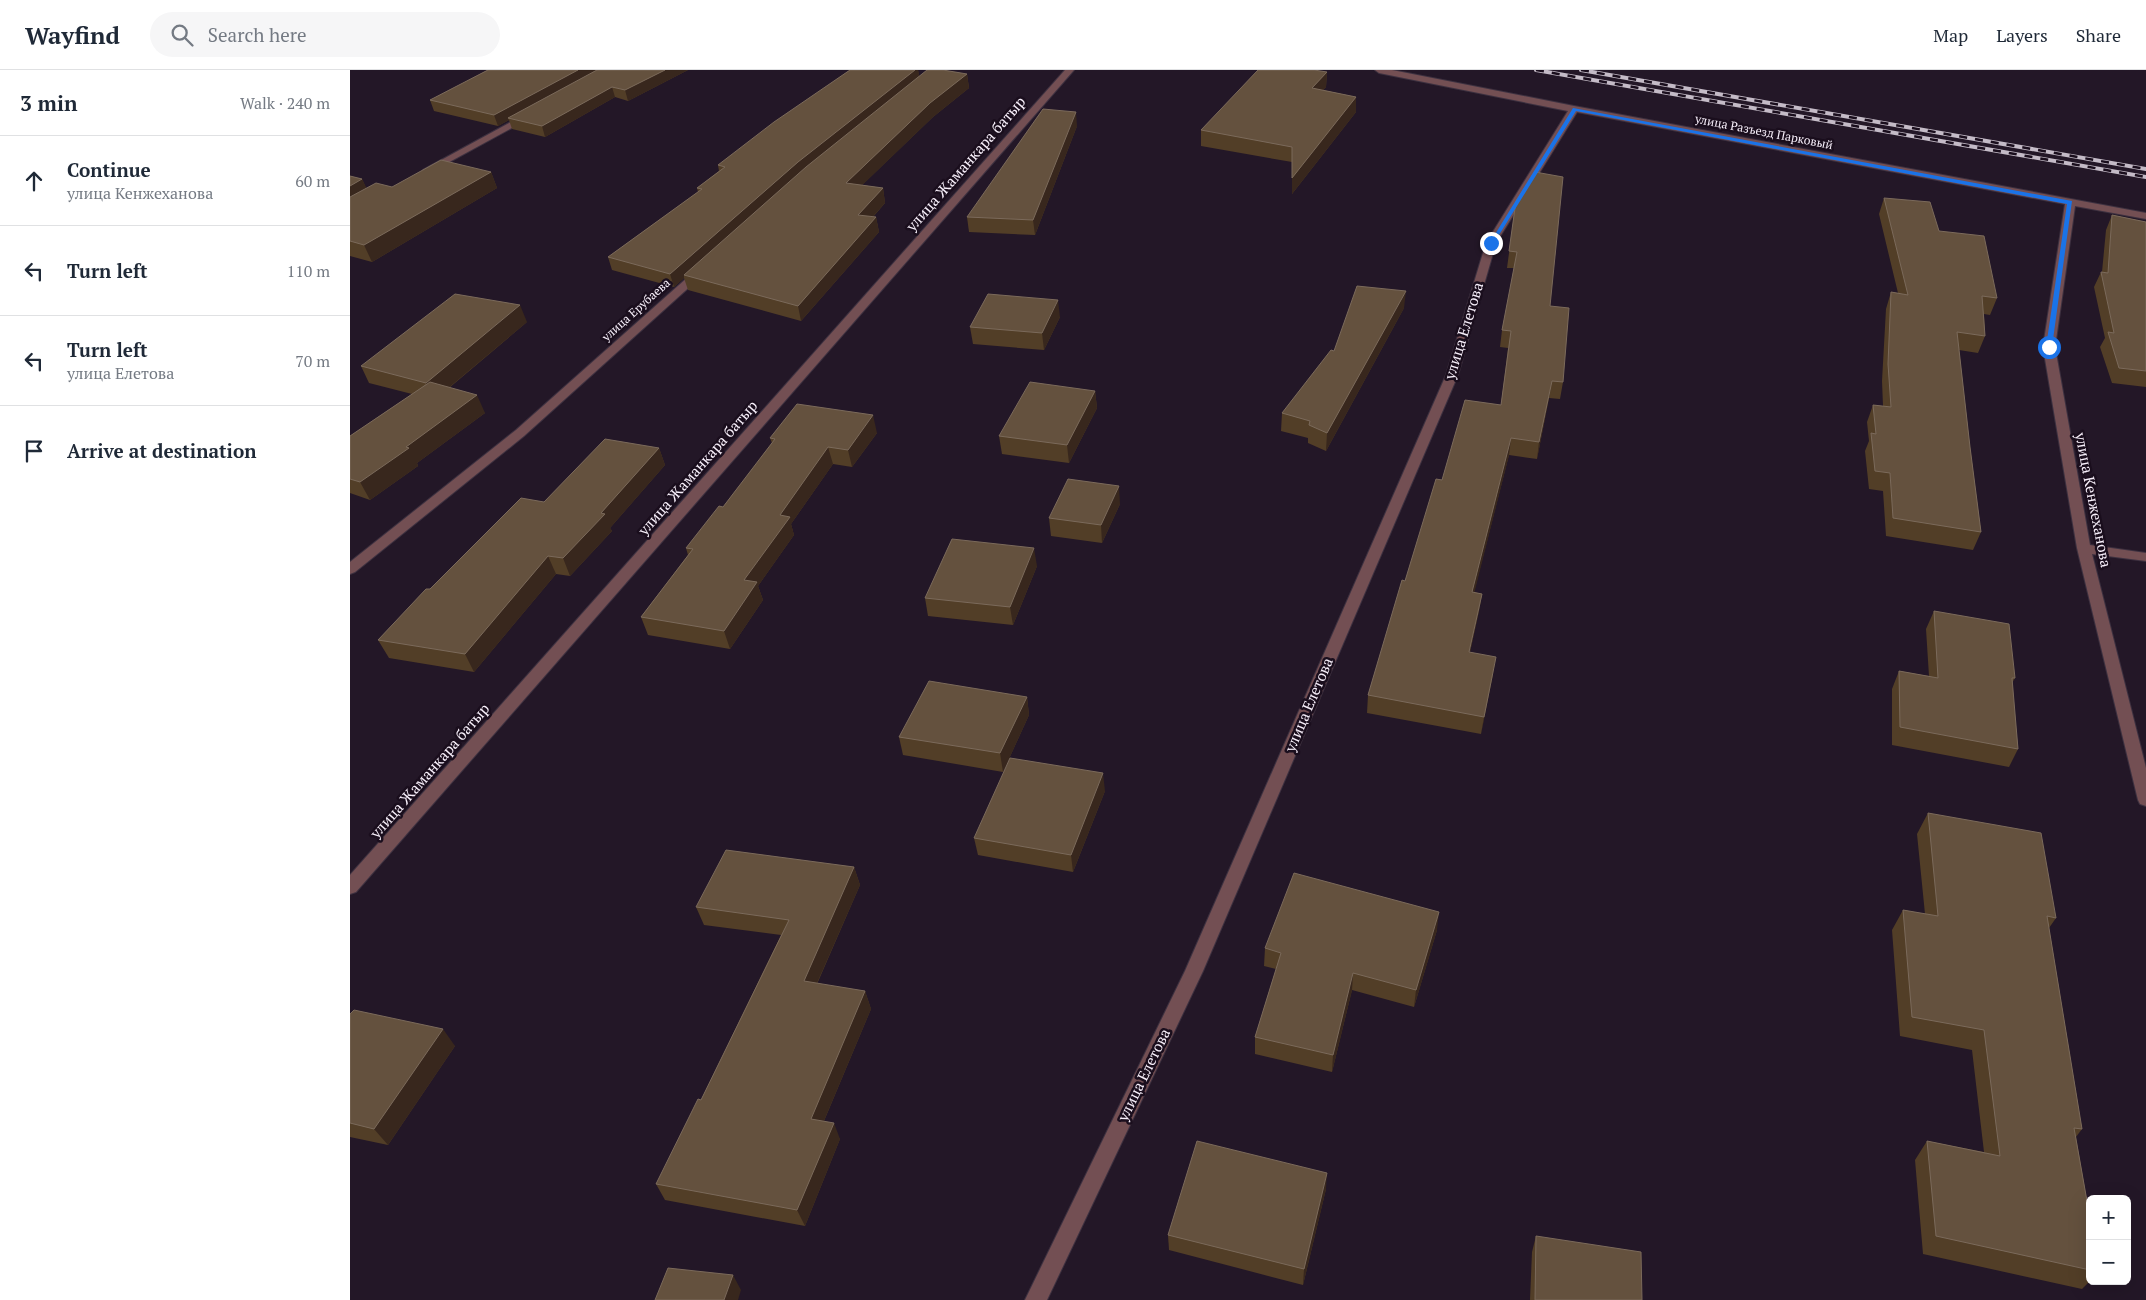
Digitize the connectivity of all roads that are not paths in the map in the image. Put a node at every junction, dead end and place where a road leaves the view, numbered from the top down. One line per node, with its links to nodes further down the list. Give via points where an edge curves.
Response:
1 (1070, 70): 13 (street, улица Жаманкара батыр)
2 (1379, 70): 4 (street, улица Разъезд Парковый)
3 (542, 108): 5 (street)
4 (1574, 109): 6 (street, улица Разъезд Парковый); 14 (street, улица Елетова, via 1491,243 1448,385 1194,971)
5 (420, 174)
6 (2070, 202): 7 (street, улица Разъезд Парковый); 9 (street, улица Кенжеханова, via 2049,347)
7 (2146, 216)
8 (710, 263): 11 (street, улица Ерубаева, via 520,433)
9 (2084, 548): 10 (street); 12 (street, улица Кенжеханова)
10 (2146, 557)
11 (350, 569)
12 (2146, 800)
13 (350, 887)
14 (1036, 1300)

